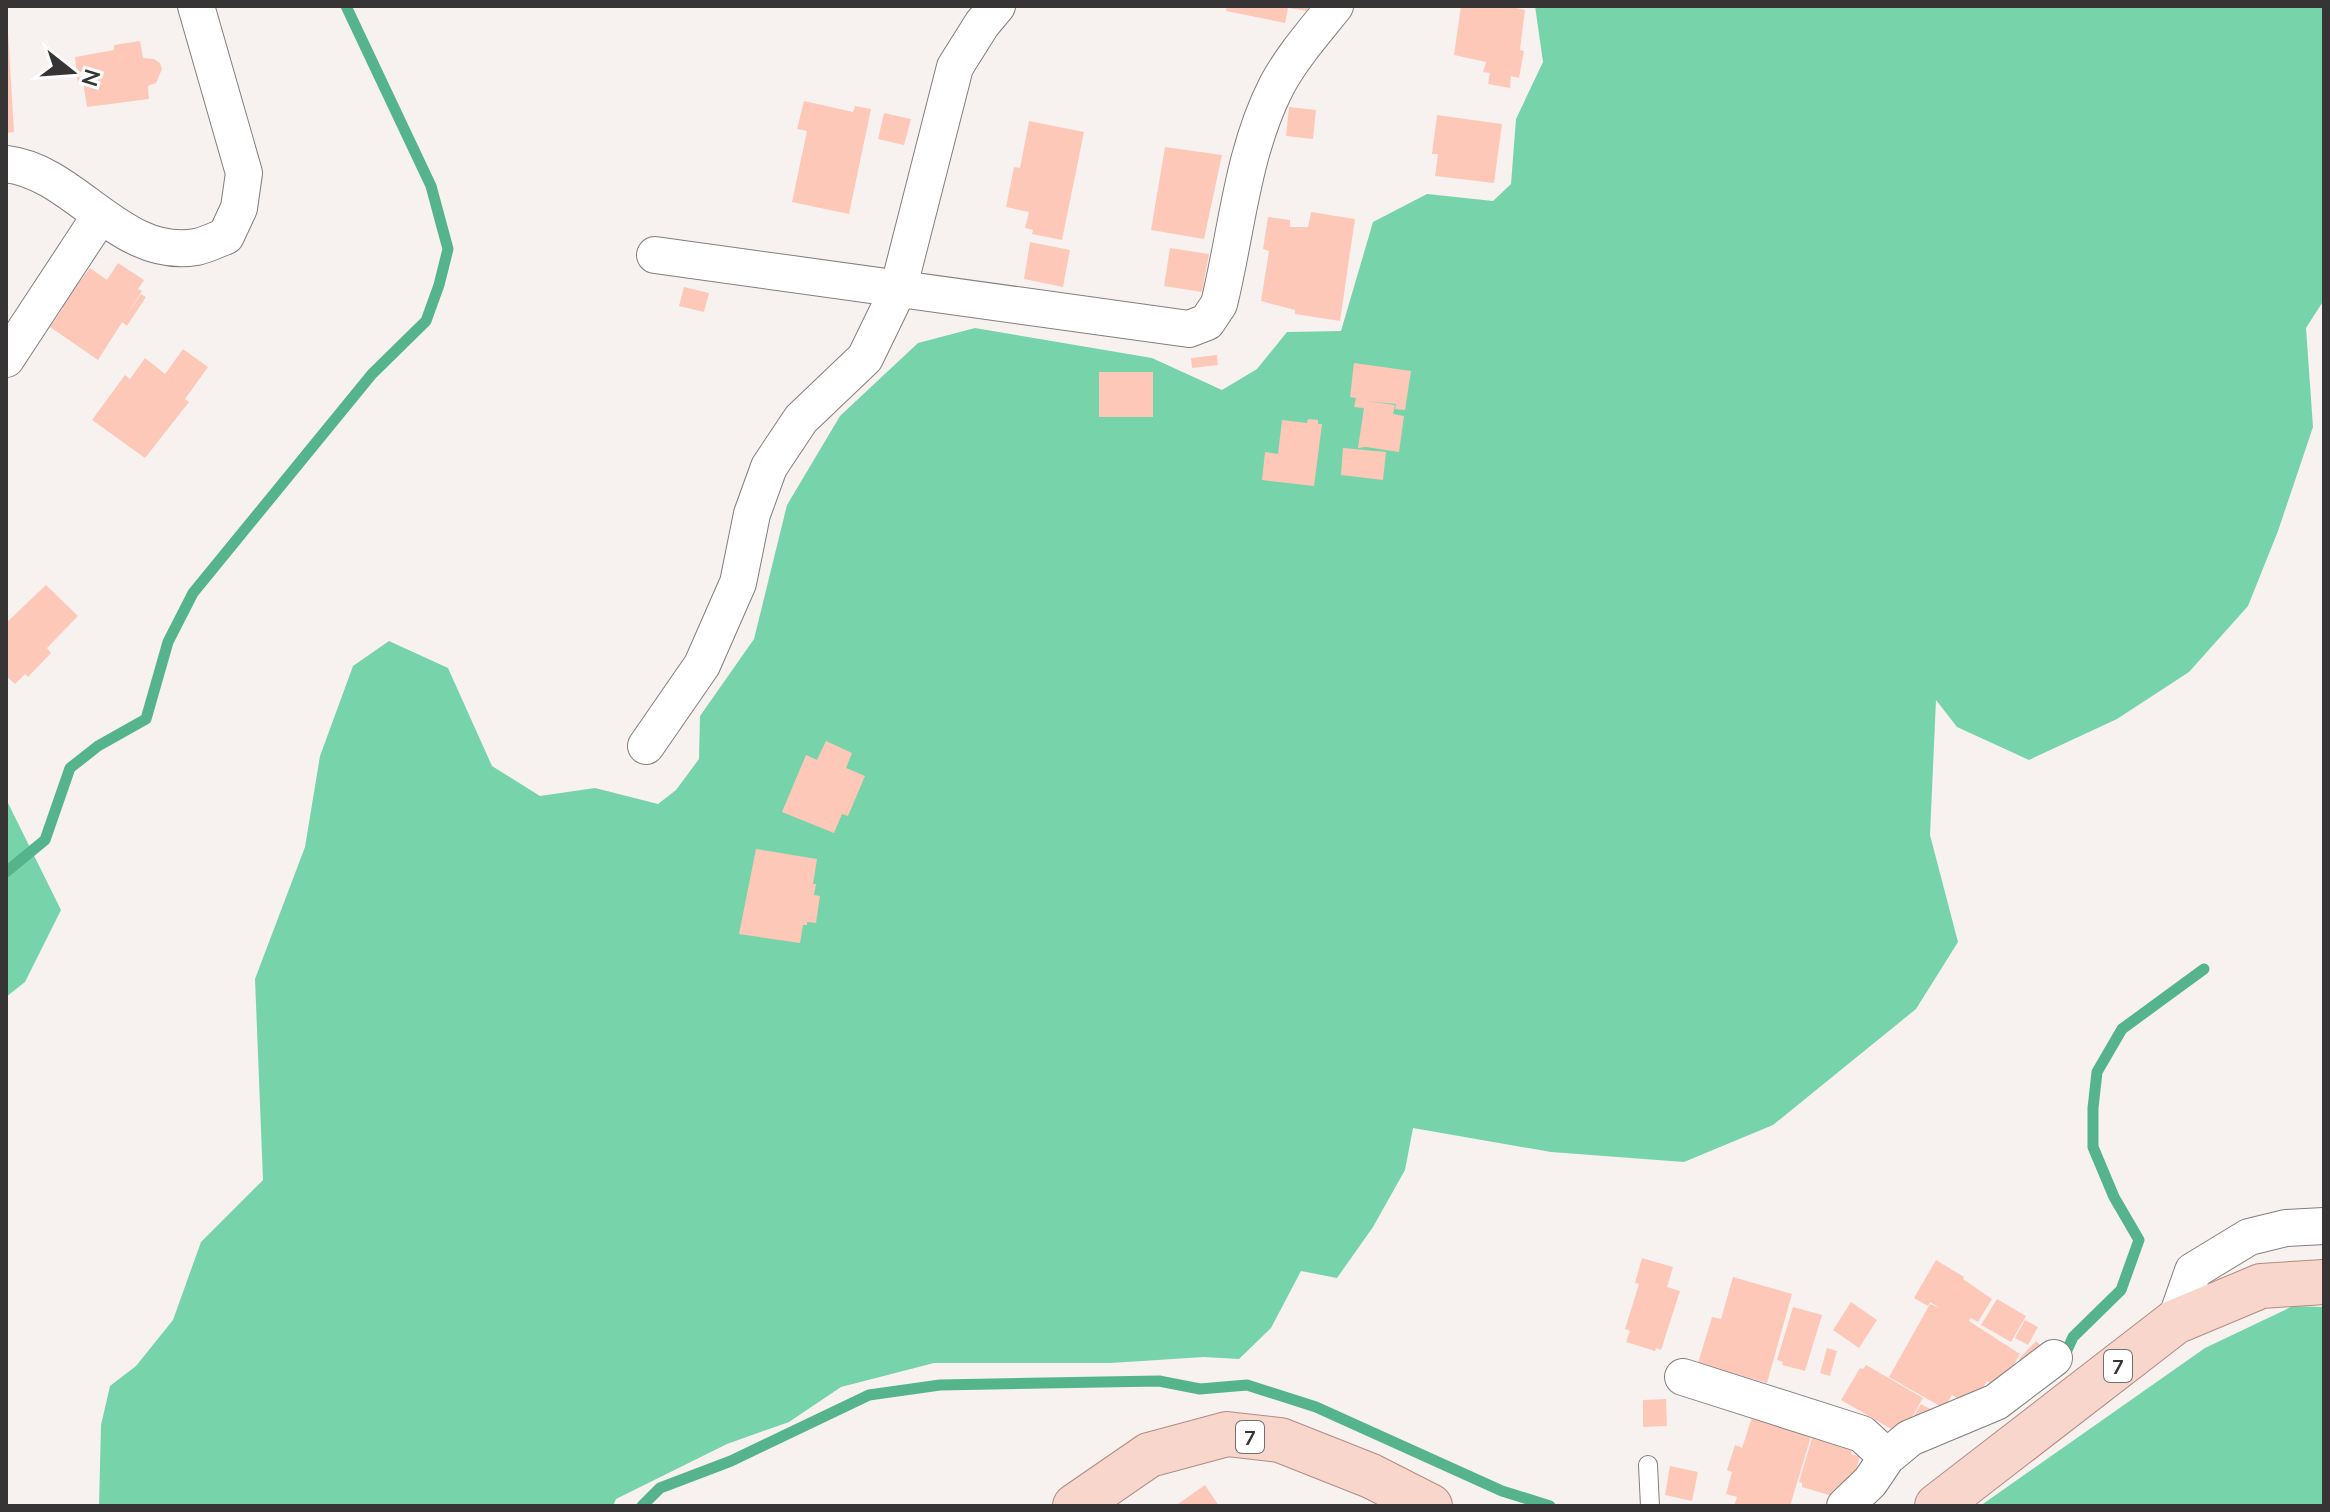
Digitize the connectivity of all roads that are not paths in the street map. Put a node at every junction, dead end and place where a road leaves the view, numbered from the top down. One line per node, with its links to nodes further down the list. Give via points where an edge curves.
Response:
1 (196, 6): 5 (street, via 244,173 239,208 226,236 195,247 137,237)
2 (997, 6): 7 (street, via 955,67)
3 (1335, 6): 7 (street, via 1278,83 1263,117 1219,304 1207,322 1189,329)
4 (6, 164): 5 (street, via 57,183)
5 (100, 216): 8 (street)
6 (655, 255): 7 (street)
7 (898, 290): 9 (street, via 865,358 801,419 769,467 752,514 738,583 702,665)
8 (6, 359)
9 (646, 746)
10 (2324, 1226): 12 (street, via 2249,1237 2193,1271)
11 (2324, 1282): 12 (main road, 7, via 2261,1286)
12 (2175, 1322): 21 (main road, 7)
13 (2054, 1358): 15 (street, via 1996,1402 1910,1438)
14 (1683, 1377): 15 (street, via 1862,1434)
15 (1887, 1457): 20 (street)
16 (1648, 1465): 19 (lane)
17 (1075, 1506): 18 (main road, 7, via 1149,1455 1227,1434 1280,1440)
18 (1430, 1506)
19 (1650, 1506)
20 (1845, 1506)
21 (1937, 1506)

